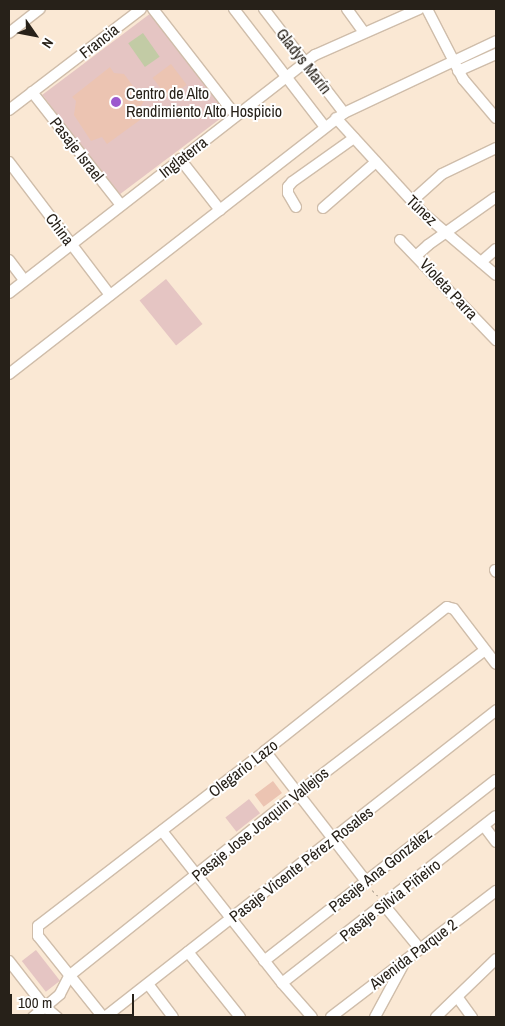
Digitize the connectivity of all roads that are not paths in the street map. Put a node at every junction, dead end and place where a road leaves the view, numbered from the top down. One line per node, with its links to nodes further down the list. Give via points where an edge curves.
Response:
1 (38, 9): 10 (street)
2 (141, 9): 17 (street, Francia)
3 (153, 9): 19 (street)
4 (234, 9): 16 (street, Gladys Marín)
5 (264, 9): 14 (street, Gladys Marín)
6 (347, 9): 9 (street)
7 (419, 9): 9 (street, Inglaterra)
8 (427, 9): 13 (street)
9 (364, 32): 14 (street, Inglaterra, via 323,50)
10 (9, 33)
11 (496, 41): 13 (street)
12 (496, 54): 15 (street)
13 (453, 60): 15 (street); 20 (street)
14 (305, 62): 16 (street, Inglaterra); 20 (street, Gladys Marín)
15 (458, 71): 21 (street)
16 (286, 77): 19 (street, Inglaterra); 22 (street, Gladys Marín)
17 (32, 92): 18 (street, Francia); 30 (street, Pasaje Israel)
18 (9, 110)
19 (236, 116): 25 (street, Inglaterra)
20 (340, 116): 22 (street); 23 (street, Gladys Marín)
21 (496, 118)
22 (325, 127): 33 (street)
23 (354, 138): 27 (street, Túnez); 31 (street, via 292,182 288,193)
24 (496, 148): 29 (street, via 442,174)
25 (180, 160): 30 (street, Inglaterra); 33 (street)
26 (9, 162): 36 (street, China)
27 (376, 162): 29 (street, Túnez); 32 (street)
28 (496, 197): 34 (street)
29 (412, 201): 34 (street, Túnez)
30 (121, 205): 36 (street, Inglaterra)
31 (296, 207)
32 (323, 208)
33 (220, 210): 44 (street)
34 (447, 232): 38 (street); 40 (street, Túnez)
35 (400, 240): 38 (street, Violeta Parra)
36 (71, 244): 42 (street, Inglaterra); 44 (street, China)
37 (496, 249): 40 (street)
38 (417, 256): 45 (street, Violeta Parra)
39 (9, 260): 42 (street)
40 (481, 262): 41 (street, Túnez)
41 (496, 275)
42 (24, 280): 43 (street, Inglaterra)
43 (9, 293)
44 (110, 295): 46 (street)
45 (496, 340)
46 (9, 374)
47 (485, 650): 48 (street); 50 (street, Olegario Lazo, via 450,607); 52 (street, Pasaje Jose Joaquin Vallejos)
48 (496, 664)
49 (496, 710): 56 (street, Pasaje Vicente Pérez Rosales)
50 (266, 751): 52 (street); 55 (street, Olegario Lazo)
51 (496, 780): 59 (street, Pasaje Ana González)
52 (298, 793): 56 (street); 58 (street, Pasaje Jose Joaquin Vallejos)
53 (496, 816): 54 (street, Pasaje Silvia Piñeiro)
54 (484, 826): 57 (street); 61 (street, Pasaje Silvia Piñeiro)
55 (162, 831): 58 (street); 69 (street, Olegario Lazo, via 38,926 37,931)
56 (332, 838): 59 (street); 62 (street, Pasaje Vicente Pérez Rosales)
57 (496, 842)
58 (197, 875): 62 (street); 69 (street, Pasaje Jose Joaquin Vallejos)
59 (366, 881): 68 (street, Pasaje Ana González)
60 (496, 891): 63 (street, Avenida Parque 2)
61 (384, 905): 63 (street); 71 (street, Pasaje Silvia Piñeiro)
62 (231, 918): 64 (street, Pasaje Vicente Pérez Rosales); 68 (street)
63 (420, 949): 66 (street, Avenida Parque 2)
64 (188, 952): 70 (street, Pasaje Vicente Pérez Rosales); 78 (street)
65 (496, 959): 72 (street)
66 (406, 960): 80 (street, Avenida Parque 2); 81 (street)
67 (9, 961): 73 (street)
68 (264, 961): 71 (street)
69 (69, 976): 73 (street, Pasaje Jose Joaquin Vallejos, via 60,994); 76 (street)
70 (148, 984): 76 (street, Pasaje Vicente Pérez Rosales); 77 (street)
71 (282, 984): 79 (street)
72 (458, 998): 82 (street); 83 (street)
73 (45, 1007): 74 (street, Pasaje Jose Joaquin Vallejos); 75 (street)
74 (33, 1017)
75 (56, 1017)
76 (104, 1017)
77 (173, 1017)
78 (240, 1017)
79 (312, 1017)
80 (331, 1017)
81 (375, 1017)
82 (436, 1017)
83 (472, 1017)

